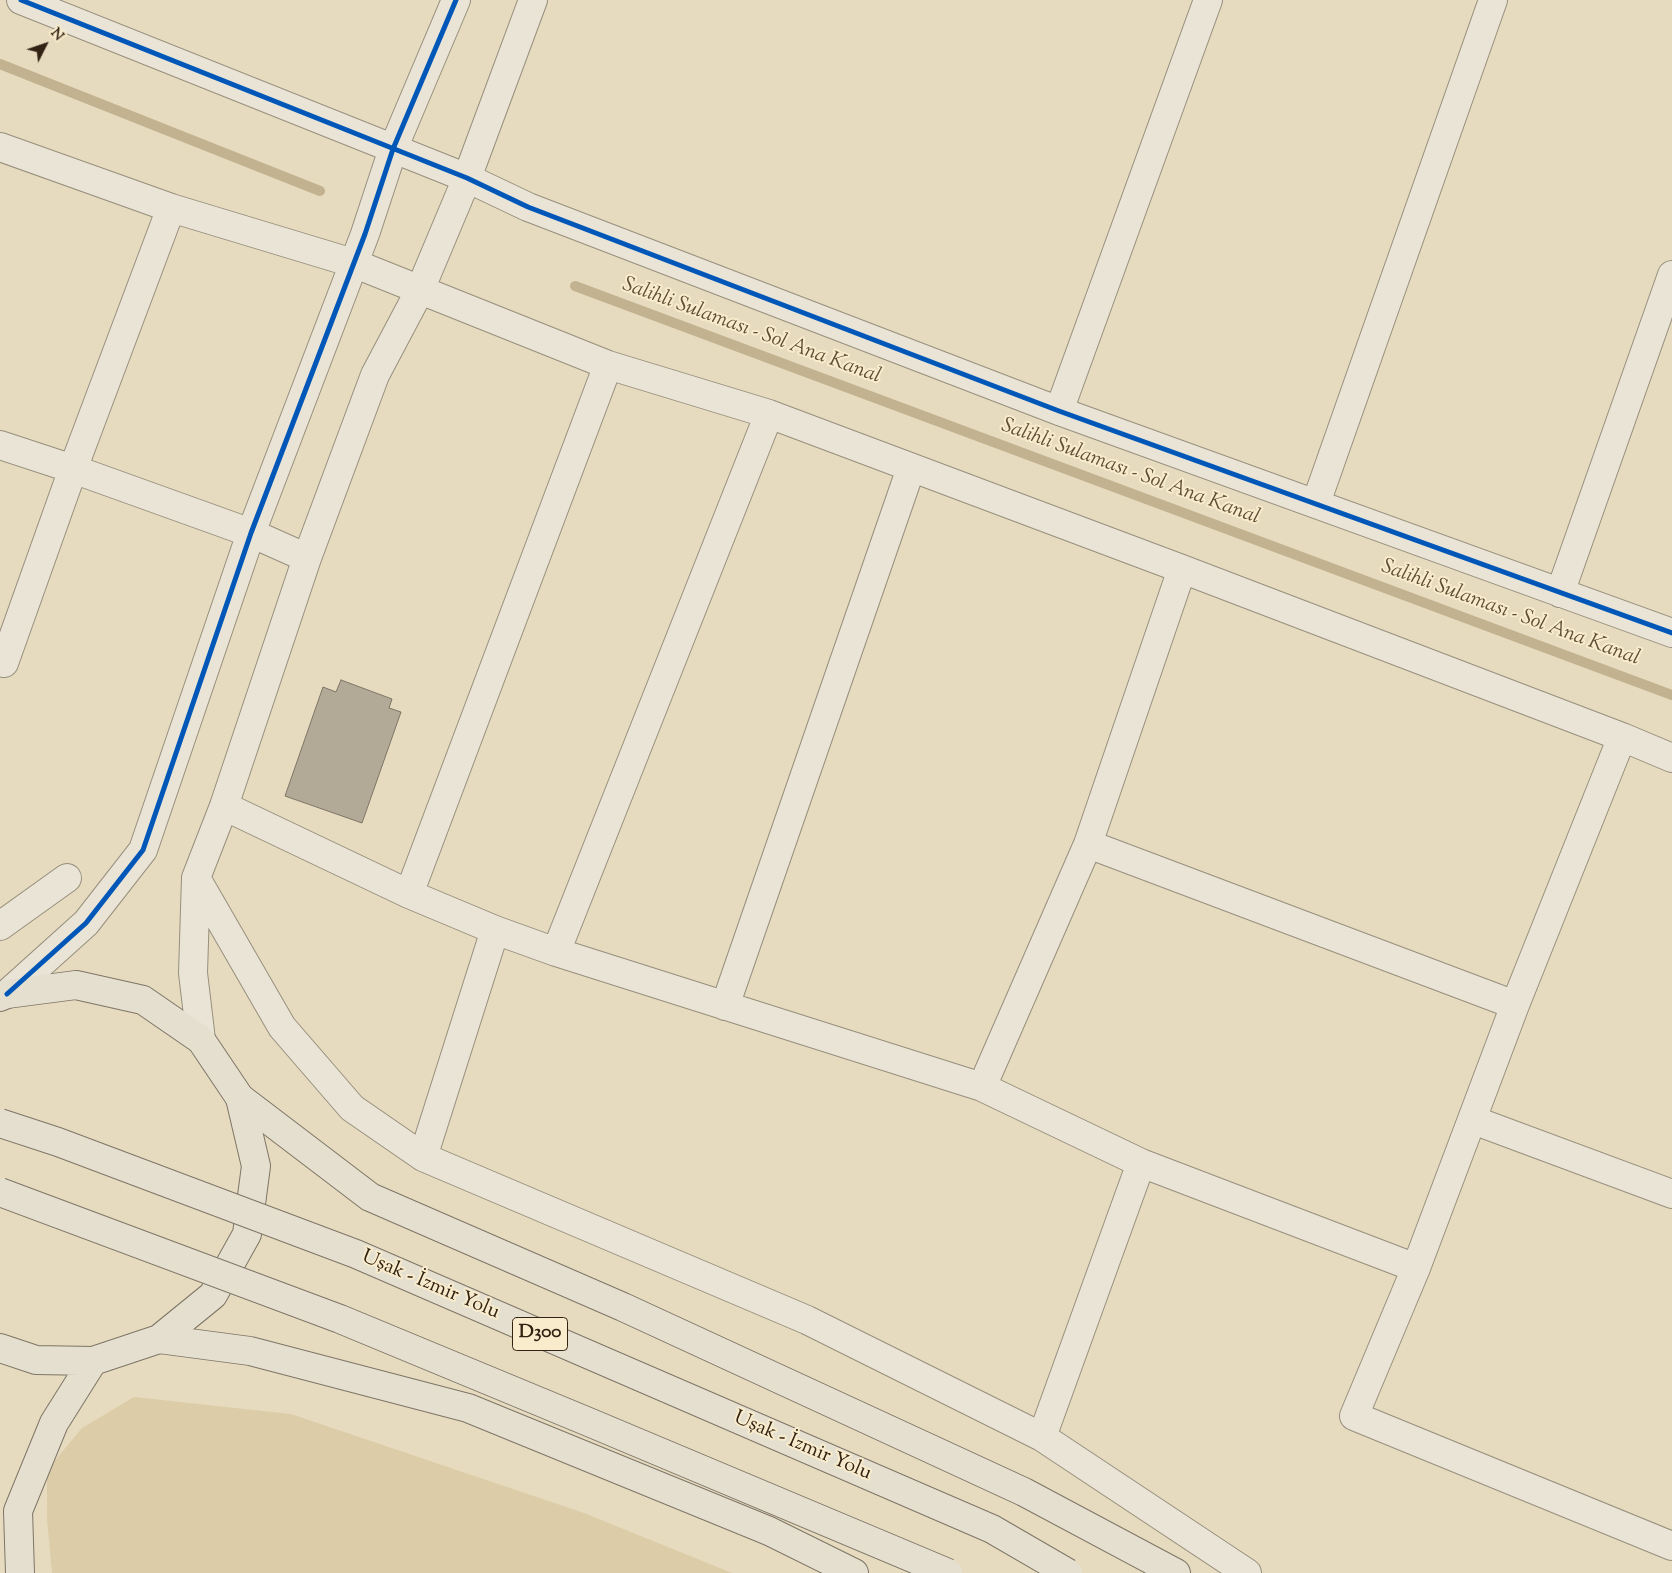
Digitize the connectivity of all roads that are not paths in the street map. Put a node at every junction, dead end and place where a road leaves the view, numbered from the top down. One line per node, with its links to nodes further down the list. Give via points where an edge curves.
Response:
1 (21, 0): 7 (street)
2 (456, 0): 7 (street)
3 (533, 0): 8 (street)
4 (1208, 0): 14 (street)
5 (1493, 0): 19 (street)
6 (0, 147): 9 (street)
7 (393, 148): 8 (street); 10 (street)
8 (467, 178): 12 (street); 14 (street, via 528,208)
9 (170, 208): 10 (street); 18 (street)
10 (353, 263): 12 (street); 20 (street)
11 (1672, 275): 23 (street)
12 (420, 290): 13 (street); 21 (street, via 375,375)
13 (608, 365): 15 (street); 32 (street)
14 (1059, 411): 19 (street)
15 (768, 414): 17 (street); 35 (street)
16 (0, 445): 18 (street)
17 (911, 468): 22 (street); 38 (street)
18 (73, 470): 20 (street); 25 (street, via 4,663)
19 (1316, 503): 23 (street)
20 (251, 533): 21 (street); 36 (street, via 143,850 86,923)
21 (307, 558): 28 (street)
22 (1182, 569): 26 (street); 29 (street)
23 (1560, 593): 24 (street)
24 (1672, 633)
25 (0, 661)
26 (1622, 738): 27 (street); 37 (street)
27 (1672, 758)
28 (224, 806): 31 (street); 32 (street)
29 (1088, 844): 37 (street); 40 (street)
30 (67, 878): 33 (street)
31 (196, 878): 39 (street, via 193,973); 44 (street, via 282,1027 352,1108)
32 (409, 894): 34 (street)
33 (0, 926)
34 (495, 930): 35 (street); 44 (street)
35 (556, 952): 38 (street)
36 (3, 996): 39 (main road, via 76,984 143,1000)
37 (1515, 1005): 42 (street)
38 (725, 1006): 40 (street)
39 (201, 1040): 41 (main road)
40 (982, 1087): 45 (street)
41 (240, 1098): 49 (main road, via 256,1166 247,1234 213,1295); 58 (main road, via 370,1198 623,1307 1024,1492)
42 (1473, 1120): 47 (street); 48 (street)
43 (0, 1123): 57 (main road, Uşak - İzmir Yolu / D300, bridge, via 356,1254 992,1530)
44 (423, 1158): 52 (street, via 807,1320)
45 (1141, 1163): 48 (street); 52 (street)
46 (0, 1192): 56 (main road, bridge, via 340,1319)
47 (1672, 1194)
48 (1416, 1268): 53 (street, via 1354,1416)
49 (160, 1339): 51 (main road); 55 (main road, via 250,1351 468,1408 769,1531)
50 (0, 1348): 51 (main road, via 36,1360)
51 (93, 1361): 54 (main road, via 54,1424 18,1511)
52 (1042, 1437): 59 (street)
53 (1672, 1546)
54 (20, 1573)
55 (854, 1573)
56 (948, 1573)
57 (1068, 1573)
58 (1176, 1573)
59 (1247, 1573)

